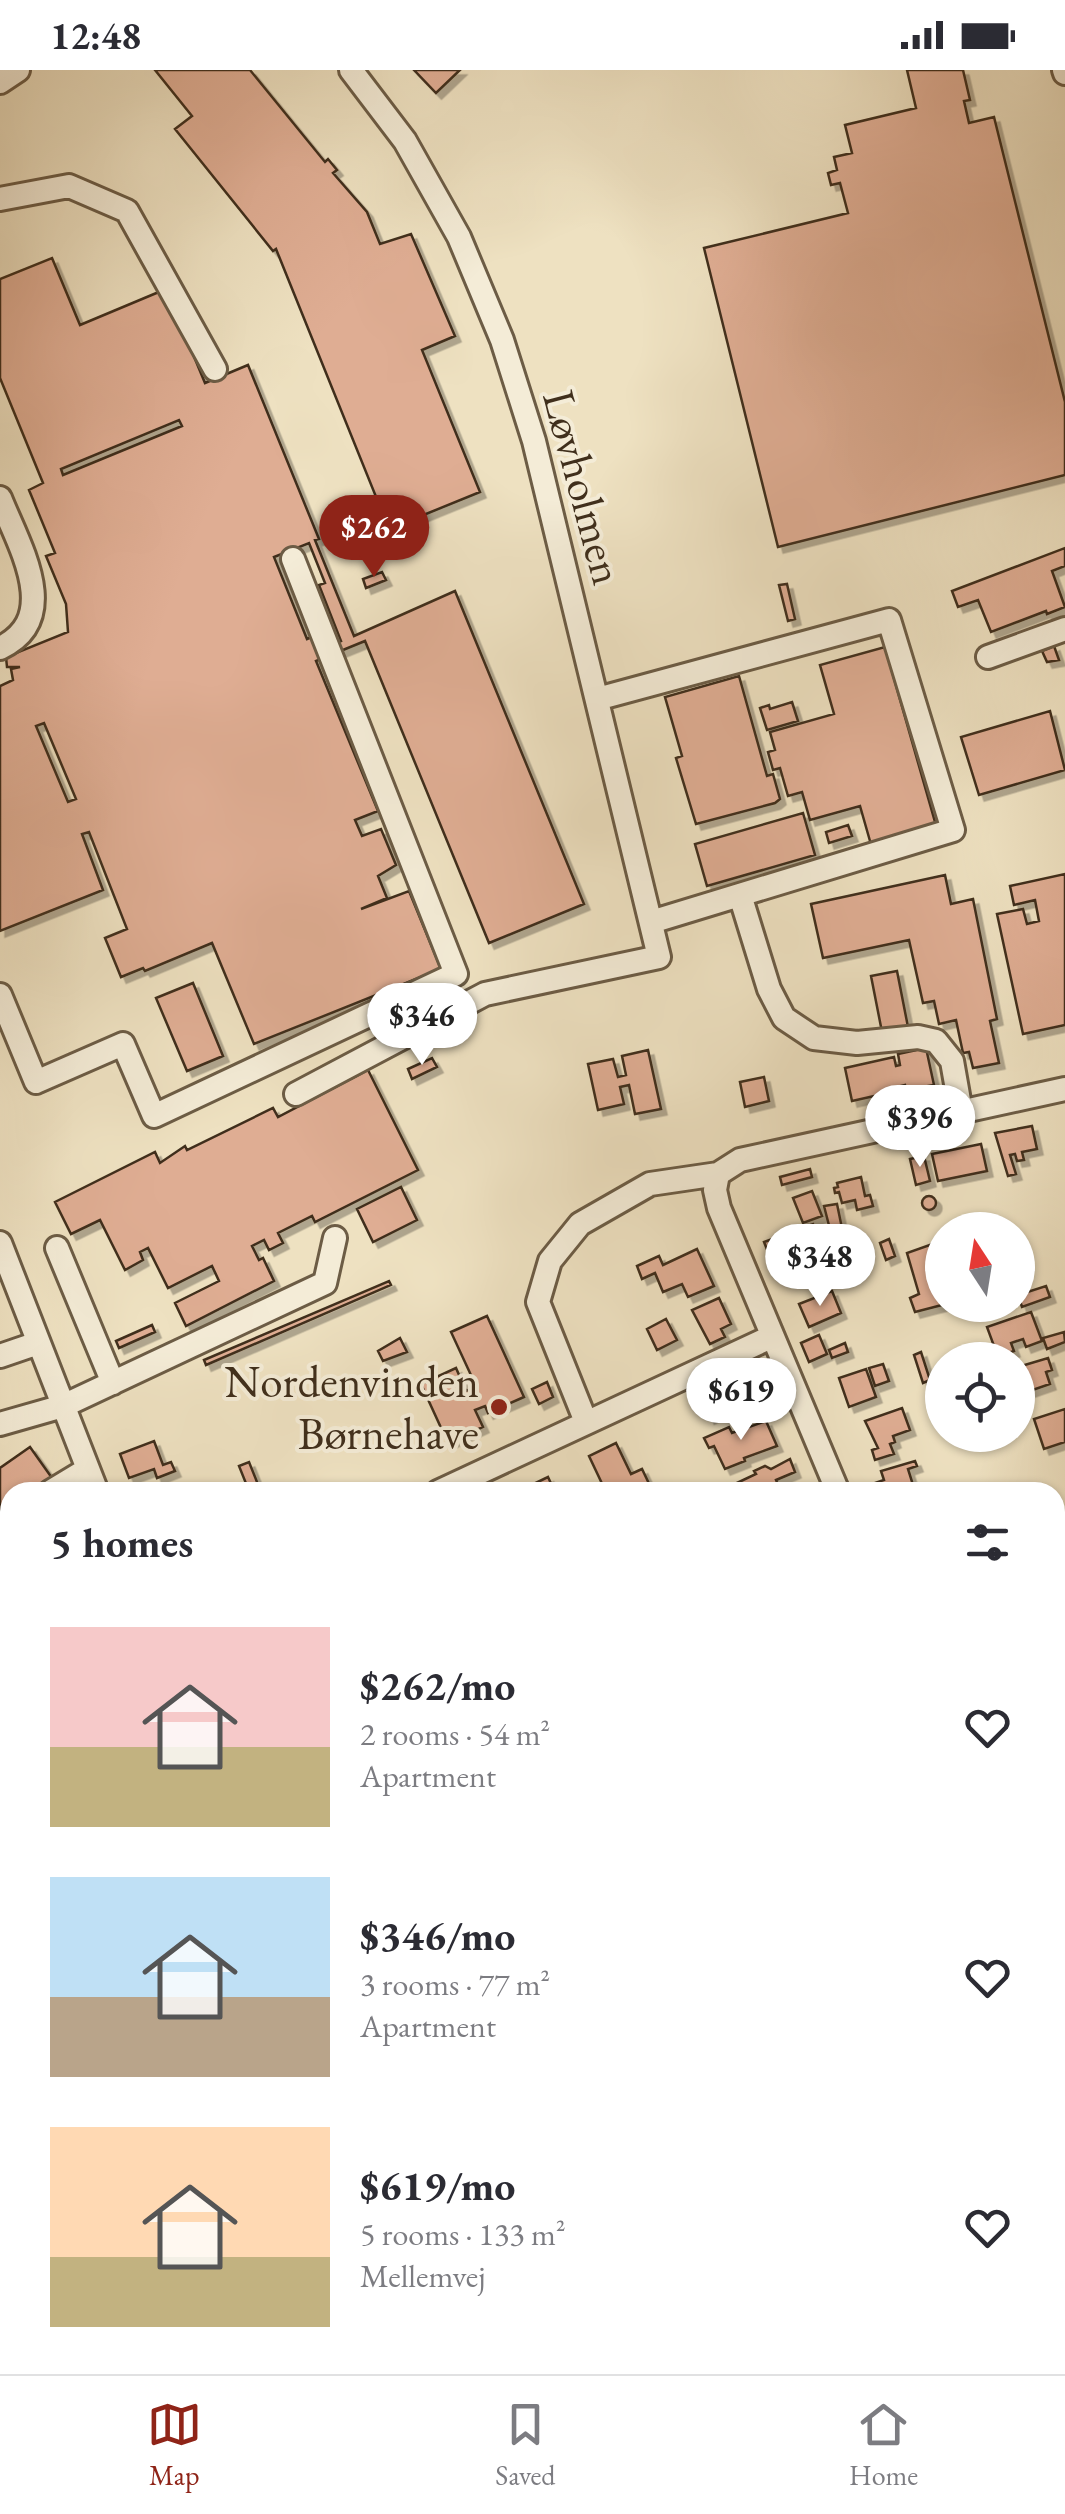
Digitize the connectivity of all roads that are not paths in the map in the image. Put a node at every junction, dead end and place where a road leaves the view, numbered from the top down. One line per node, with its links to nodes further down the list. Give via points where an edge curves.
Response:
1 (18, 70): 3 (street)
2 (350, 70): 11 (street, Løvholmen, via 405,141 459,238 502,340 534,441)
3 (0, 82)
4 (0, 199): 5 (street, via 69,186 127,211)
5 (215, 369)
6 (0, 498): 9 (street, via 34,595 14,642)
7 (292, 559): 14 (street, via 456,974 154,1116 123,1044 36,1082)
8 (1065, 629): 10 (street)
9 (0, 648)
10 (988, 657)
11 (597, 698): 12 (street, via 888,620 953,830); 13 (street, Løvholmen)
12 (740, 895): 13 (street); 17 (street, via 784,1018 814,1038 936,1041 952,1061)
13 (651, 922): 16 (street, Løvholmen, via 659,957 485,994)
14 (0, 995)
15 (1065, 1089): 17 (street)
16 (296, 1094)
17 (961, 1112): 18 (street, via 740,1160)
18 (718, 1174): 22 (street, via 719,1208); 27 (street, via 650,1184 580,1224 550,1261 538,1302)
19 (334, 1238): 25 (street, via 325,1284)
20 (0, 1243): 23 (street)
21 (58, 1248): 25 (street)
22 (771, 1338): 27 (street); 33 (street)
23 (38, 1343): 24 (street); 26 (street)
24 (0, 1356)
25 (113, 1383): 26 (street)
26 (63, 1406): 28 (street); 29 (street)
27 (586, 1422): 32 (street)
28 (0, 1424)
29 (88, 1469): 30 (street); 31 (street)
30 (67, 1482)
31 (93, 1482)
32 (459, 1482)
33 (834, 1482)

